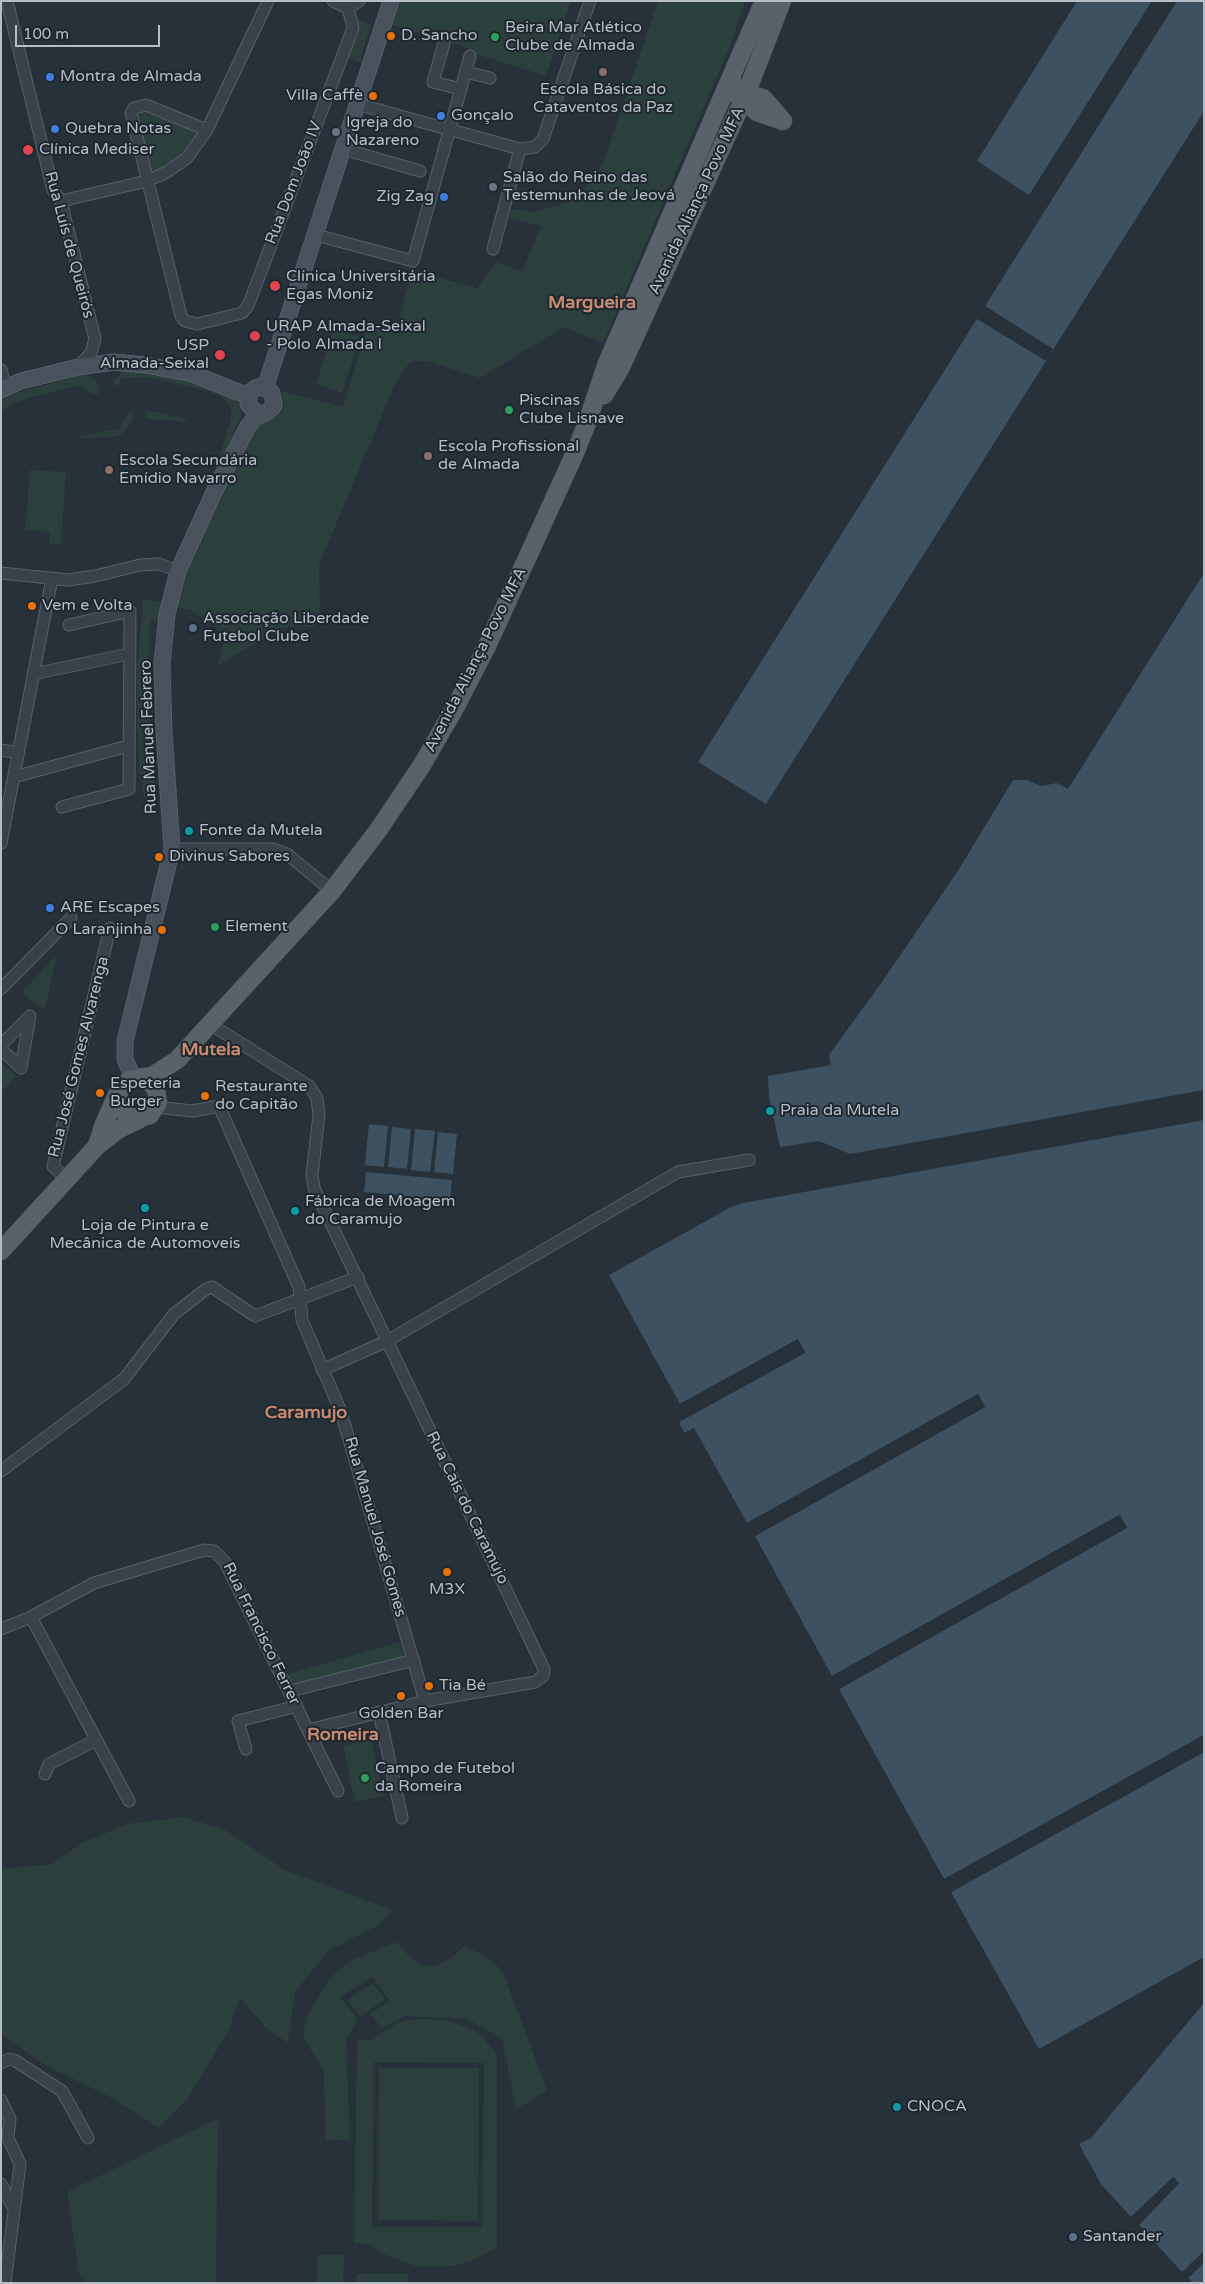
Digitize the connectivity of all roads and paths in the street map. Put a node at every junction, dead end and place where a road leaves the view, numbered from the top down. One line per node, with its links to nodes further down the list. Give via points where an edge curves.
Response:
1 (7, 1): 25 (street, Rua Luís de Queirós, via 53,190)
2 (268, 1): 19 (street)
3 (333, 1): 9 (street)
4 (359, 1): 9 (street)
5 (391, 1): 17 (main road)
6 (590, 1): 22 (street, via 544,139 535,147)
7 (764, 1): 12 (main road, Avenida Aliança Povo MFA)
8 (782, 1): 16 (main road, Avenida Aliança Povo MFA)
9 (348, 8): 24 (street, Rua Dom João IV, via 353,28 248,306 242,313 197,324 185,321 181,316)
10 (444, 44): 15 (street, via 433,82)
11 (470, 56): 13 (street)
12 (740, 60): 16 (main road, via 741,87); 18 (main road, Avenida Aliança Povo MFA)
13 (466, 72): 14 (street); 15 (street)
14 (490, 78)
15 (461, 90): 20 (street)
16 (746, 94): 18 (main road, via 726,100); 34 (main road, Avenida Aliança Povo MFA, via 620,369)
17 (357, 104): 20 (street); 21 (main road)
18 (716, 112): 34 (main road, Avenida Aliança Povo MFA, via 607,363)
19 (207, 130): 24 (street, via 187,158); 24 (street, via 146,105 134,108 131,119)
20 (449, 130): 22 (street); 26 (street, via 413,261)
21 (343, 149): 23 (street); 26 (main road)
22 (520, 149): 27 (street)
23 (420, 171)
24 (147, 181): 25 (street)
25 (61, 201): 28 (street, Rua Luís de Queirós, via 95,339 91,354)
26 (316, 235): 30 (main road)
27 (493, 249)
28 (78, 367): 31 (main road); 32 (main road, via 114,362 180,371)
29 (1, 370): 31 (street)
30 (265, 388): 32 (main road, via 254,389); 33 (main road, via 272,393 274,401 272,408)
31 (4, 389)
32 (248, 396): 33 (main road, via 252,411)
33 (265, 413): 35 (main road, Rua Manuel Febrero, via 248,426)
34 (587, 423): 49 (main road, Avenida Aliança Povo MFA, via 456,706 380,829)
35 (178, 571): 37 (street, via 160,564 140,565 68,580); 48 (main road, Rua Manuel Febrero, via 167,614 162,664)
36 (1, 573): 37 (street)
37 (52, 578): 40 (street)
38 (69, 625): 39 (street, via 130,610)
39 (129, 654): 40 (street); 41 (street)
40 (33, 674): 43 (street)
41 (128, 746): 44 (street); 46 (street, via 130,789)
42 (1, 750): 43 (street)
43 (19, 753): 44 (street)
44 (14, 776): 45 (street)
45 (6, 799): 47 (street)
46 (62, 807)
47 (1, 842)
48 (172, 849): 49 (street, via 274,849 287,854); 57 (main road, Rua Manuel Febrero, via 125,1042 124,1060)
49 (332, 890): 53 (main road, Avenida Aliança Povo MFA)
50 (71, 918): 52 (street)
51 (110, 928): 63 (street, Rua José Gomes Alvarenga, via 53,1166)
52 (1, 989)
53 (210, 1024): 56 (main road, Avenida Aliança Povo MFA); 65 (street, Rua Cais do Caramujo, via 309,1086 320,1115 312,1175 314,1188)
54 (1, 1045): 55 (street, via 30,1016 21,1068)
55 (1, 1049)
56 (177, 1060): 57 (main road, Avenida Aliança Povo MFA, via 152,1076); 59 (main road, Avenida Aliança Povo MFA)
57 (137, 1078): 58 (main road, via 124,1084); 59 (main road, via 154,1085 158,1093)
58 (118, 1093): 60 (main road, via 121,1110 129,1117); 61 (main road)
59 (157, 1105): 60 (main road, via 150,1115); 66 (street, Rua Manuel José Gomes, via 192,1111 219,1106 299,1287)
60 (140, 1119): 61 (main road, via 119,1129)
61 (97, 1146): 63 (main road)
62 (750, 1160): 67 (street, via 678,1172)
63 (69, 1177): 64 (main road)
64 (1, 1251)
65 (358, 1277): 66 (street); 67 (street, Rua Cais do Caramujo)
66 (300, 1299): 68 (street, Rua Manuel José Gomes, via 302,1320); 69 (street, via 255,1316 212,1287 204,1290 174,1314 124,1379)
67 (386, 1341): 68 (street); 74 (street, Rua Cais do Caramujo, via 543,1665 543,1676 535,1682)
68 (322, 1370): 72 (street, Rua Manuel José Gomes, via 341,1412)
69 (1, 1471)
70 (31, 1617): 71 (street, Rua Francisco Ferrer); 73 (street, Rua Francisco Ferrer, via 94,1582 211,1550 223,1558); 78 (street)
71 (1, 1629)
72 (414, 1660): 73 (street); 74 (street, Rua Manuel José Gomes)
73 (290, 1691): 75 (street, Rua Francisco Ferrer)
74 (425, 1701): 76 (street)
75 (296, 1706): 77 (street, Rua Francisco Ferrer); 79 (street, via 238,1721)
76 (379, 1712): 77 (street); 83 (street)
77 (308, 1730): 81 (street, Rua Francisco Ferrer)
78 (96, 1740): 80 (street, via 50,1764); 82 (street)
79 (246, 1749)
80 (45, 1774)
81 (338, 1791)
82 (129, 1801)
83 (402, 1818)
84 (5, 2061): 86 (street, via 14,2060 62,2091)
85 (1, 2100): 88 (street, via 10,2119 8,2138 20,2164)
86 (88, 2138)
87 (1, 2184): 88 (street)
88 (14, 2209): 89 (street)
89 (5, 2283)

